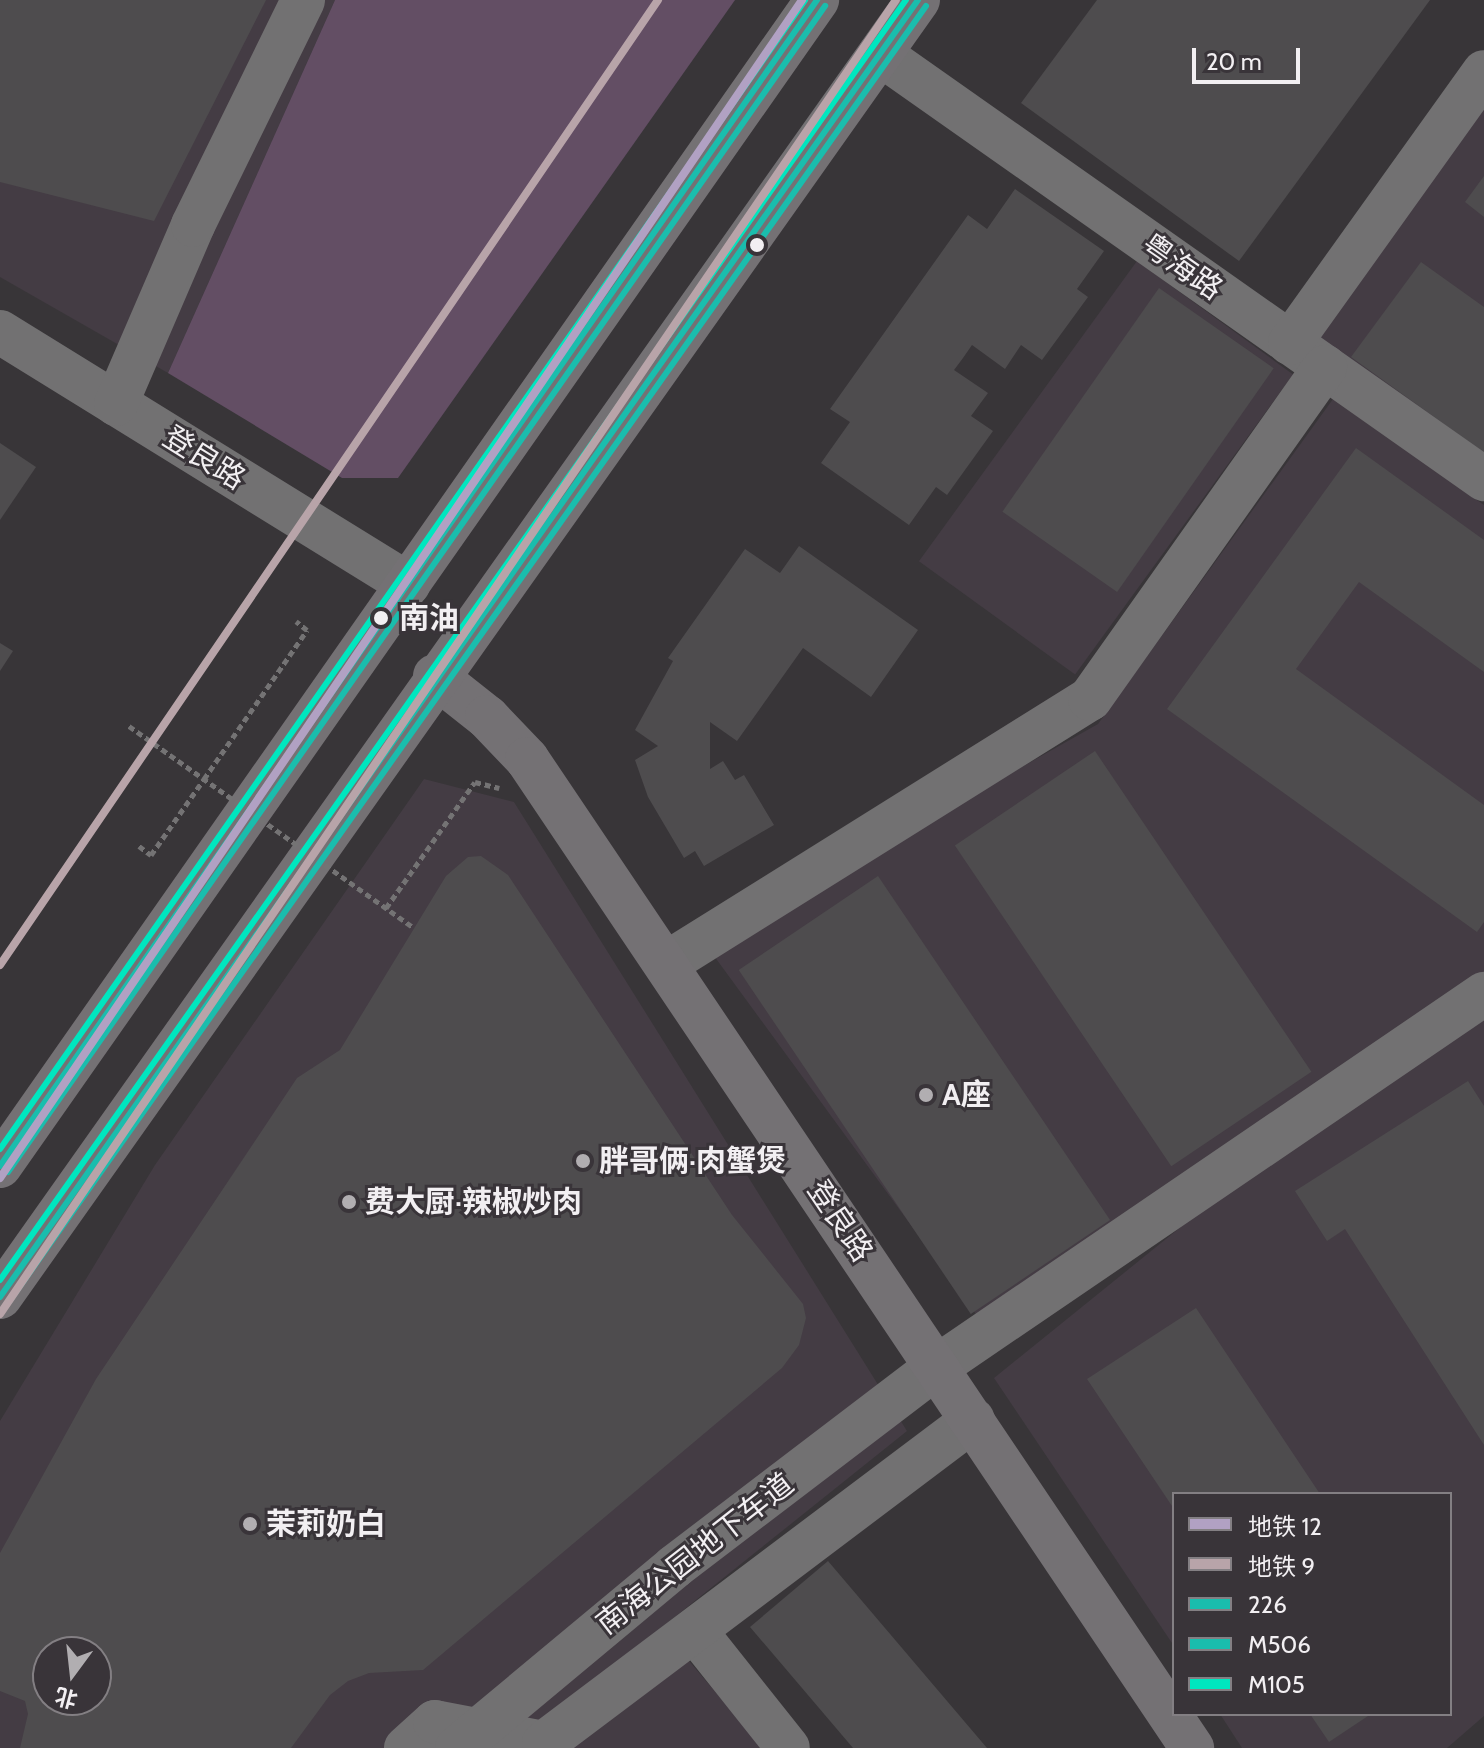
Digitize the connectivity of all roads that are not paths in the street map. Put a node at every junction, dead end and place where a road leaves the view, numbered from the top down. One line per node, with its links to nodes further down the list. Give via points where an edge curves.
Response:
1 (303, 0): 8 (street, via 193,225)
2 (817, 0): 10 (main road)
3 (918, 0): 4 (main road)
4 (880, 54): 7 (street, 粤海路); 11 (main road)
5 (1484, 72): 7 (street)
6 (0, 332): 8 (street, 登良路)
7 (1308, 355): 9 (street, 粤海路); 12 (street, via 1090,699)
8 (116, 404): 10 (street, 登良路)
9 (1484, 479)
10 (408, 584): 14 (main road)
11 (435, 676): 12 (main road, 登良路, via 487,717 527,759); 15 (main road)
12 (667, 963): 16 (main road, 登良路)
13 (1484, 994): 16 (street, 南海公园地下车道)
14 (0, 1166)
15 (0, 1297)
16 (938, 1366): 17 (main road, 登良路); 19 (street, 南海公园地下车道, via 674,1567)
17 (973, 1420): 18 (street); 22 (main road, 登良路)
18 (695, 1631): 19 (street, via 544,1743); 21 (street)
19 (467, 1739): 20 (street, via 435,1722)
20 (406, 1748)
21 (788, 1748)
22 (1192, 1748)

